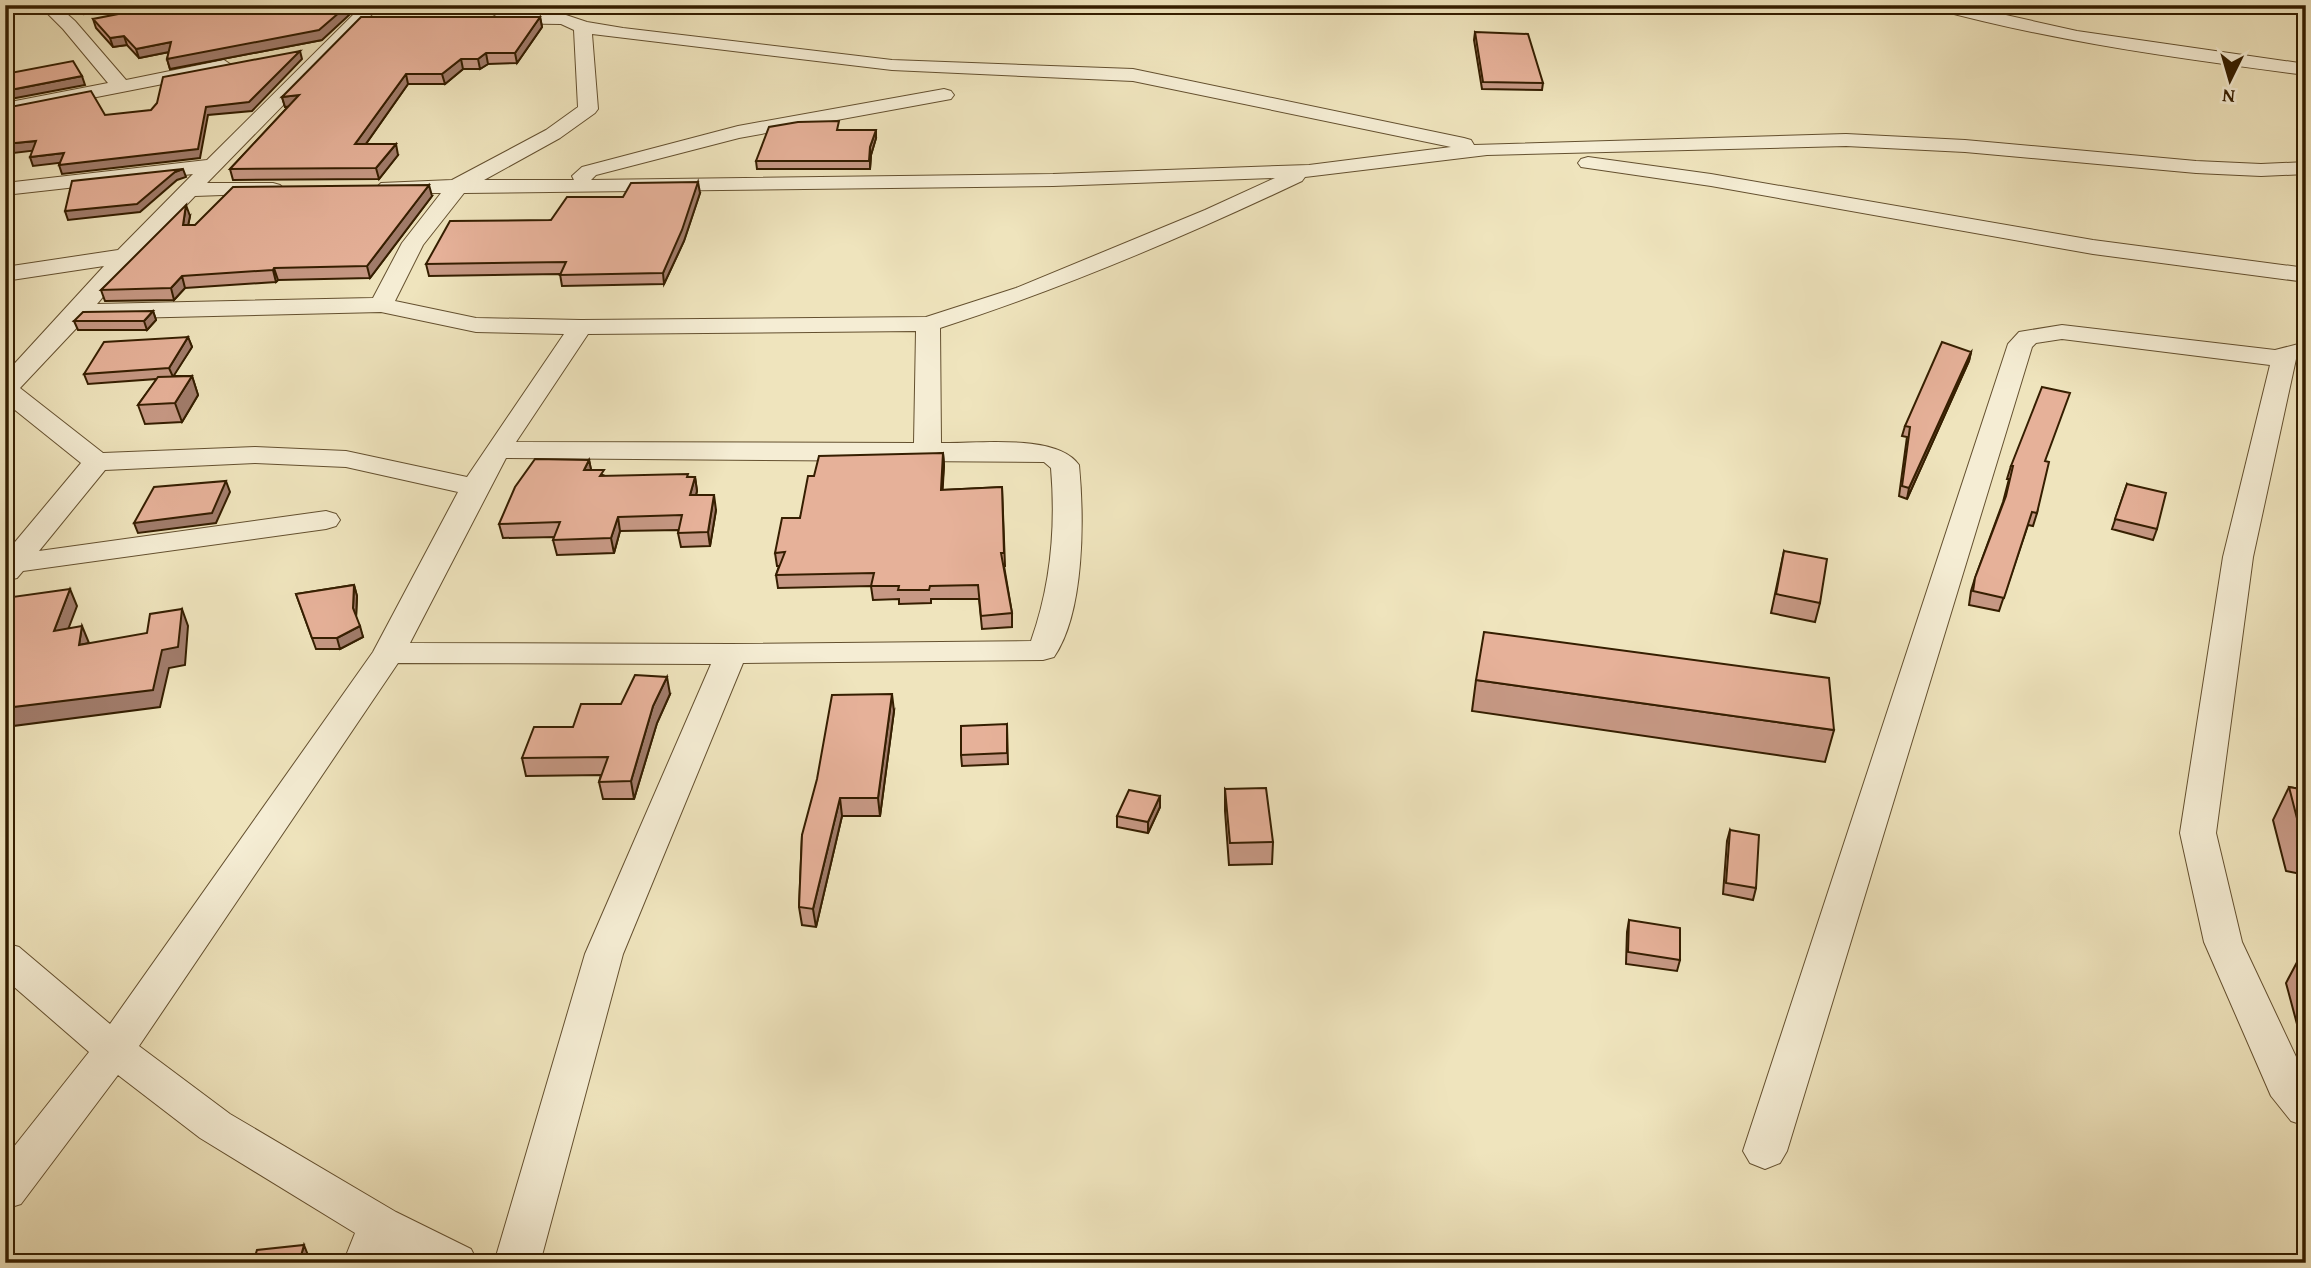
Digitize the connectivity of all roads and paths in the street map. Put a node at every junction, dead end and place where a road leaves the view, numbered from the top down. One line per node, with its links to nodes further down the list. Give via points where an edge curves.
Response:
1 (47, 5): 7 (street)
2 (1941, 5): 12 (street, via 2091,39)
3 (569, 12): 5 (street); 8 (street)
4 (373, 15): 9 (street)
5 (481, 19)
6 (95, 20): 7 (street)
7 (68, 25): 13 (street)
8 (583, 27): 16 (street, via 892,65 1133,75); 21 (street, via 588,109 553,134)
9 (329, 46): 10 (street); 17 (street)
10 (303, 51)
11 (238, 63): 13 (street)
12 (2306, 70)
13 (121, 86): 15 (street)
14 (944, 95): 20 (street, via 738,132 589,172)
15 (5, 109)
16 (1488, 149): 18 (street, via 1886,141 2196,167); 19 (street); 28 (street, via 1711,180 2093,247)
17 (214, 165): 24 (street); 25 (street)
18 (2306, 168)
19 (1309, 170): 20 (street, via 986,182); 31 (street, via 1024,293)
20 (569, 184): 21 (street)
21 (460, 185): 22 (street); 29 (street, via 413,243)
22 (365, 187)
23 (298, 188): 25 (street)
24 (5, 189)
25 (191, 190): 26 (street)
26 (125, 256): 27 (street); 30 (street)
27 (5, 274)
28 (2306, 275)
29 (381, 305): 30 (street); 32 (street, via 476,325)
30 (78, 312): 34 (street)
31 (928, 324): 32 (street); 35 (street)
32 (581, 327): 36 (street)
33 (2295, 354): 45 (street, via 2238,558 2198,833 2223,942 2286,1084); 46 (street, via 2062,332 2028,337 2020,344)
34 (5, 389): 37 (street)
35 (927, 449): 36 (street); 42 (street, via 1033,452 1065,465 1068,491 1061,593 1043,650)
36 (497, 450): 38 (street)
37 (97, 462): 38 (street, via 254,454 346,459); 40 (street)
38 (475, 487): 41 (street)
39 (326, 520): 40 (street)
40 (10, 568)
41 (389, 653): 42 (street); 44 (street)
42 (731, 654): 50 (street, via 604,954)
43 (5, 957): 44 (street)
44 (114, 1050): 47 (street); 48 (street)
45 (2306, 1109)
46 (1765, 1151)
47 (5, 1191)
48 (373, 1244): 49 (street)
49 (455, 1263)
50 (517, 1263)

